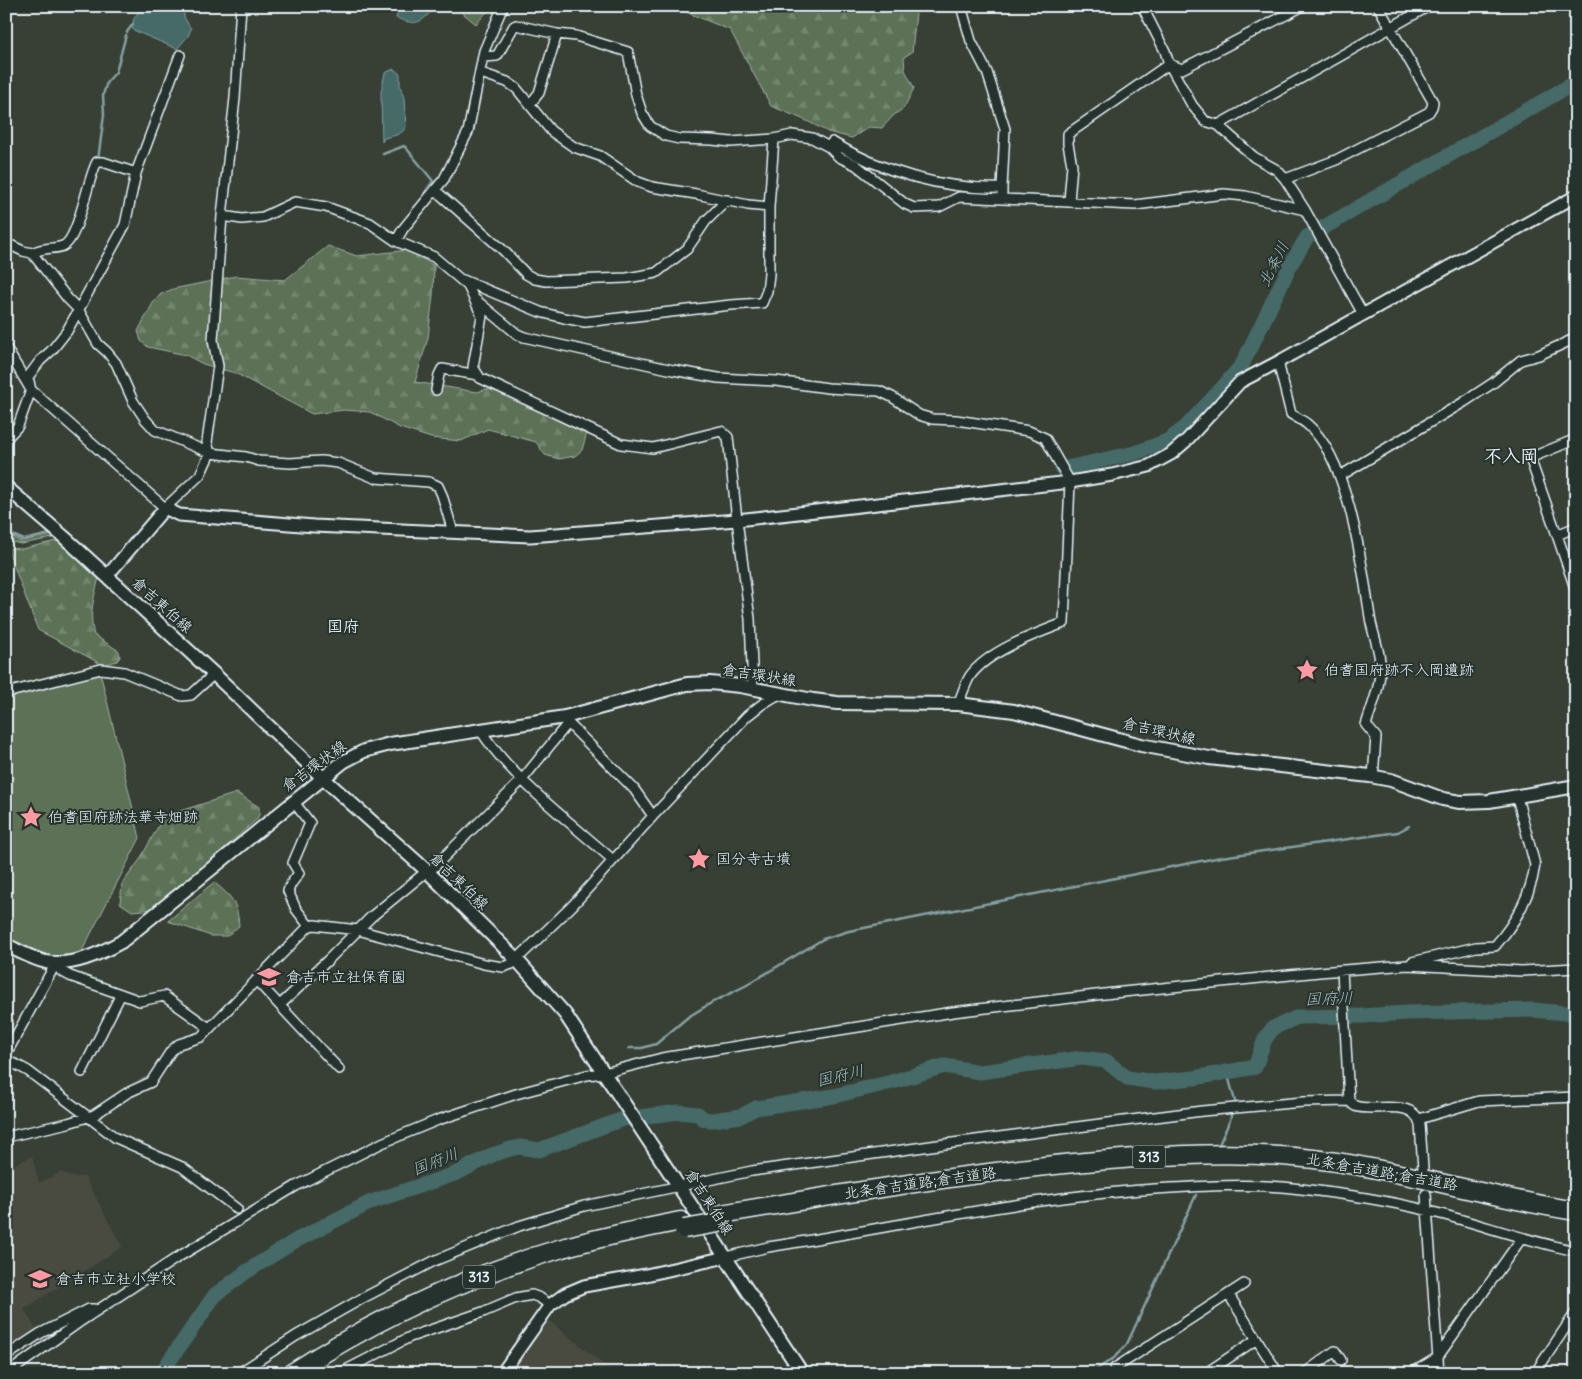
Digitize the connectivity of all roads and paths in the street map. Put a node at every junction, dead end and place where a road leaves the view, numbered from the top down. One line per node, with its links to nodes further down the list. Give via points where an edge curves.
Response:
1 (241, 6): 28 (street)
2 (503, 6): 11 (street)
3 (961, 6): 20 (street, via 1005,129)
4 (1142, 6): 12 (street)
5 (1303, 6): 12 (street, via 1182,69)
6 (1378, 6): 8 (street)
7 (1429, 6): 8 (street)
8 (1390, 28): 15 (street); 19 (street, via 1433,102 1429,112 1336,160)
9 (557, 34): 11 (street, via 516,25 497,56); 14 (street, via 539,93); 16 (street, via 576,36 628,52 642,113 650,126 666,136 731,142)
10 (180, 55): 18 (street)
11 (483, 57): 13 (street)
12 (1169, 64): 15 (street, via 1192,105 1206,121); 25 (street, via 1068,134 1072,165)
13 (481, 73): 14 (street, via 507,82); 21 (street, via 468,132)
14 (530, 104): 24 (street, via 551,131 574,147 600,156 638,182)
15 (1218, 125): 19 (street)
16 (774, 139): 23 (street, via 792,135 812,138 856,165 914,208 939,207 960,197); 26 (street)
17 (832, 142): 20 (street, via 854,155 903,174 954,186)
18 (136, 173): 31 (street, via 97,162 69,241 62,246 41,248); 34 (street, via 125,225)
19 (1285, 179): 27 (street)
20 (1002, 188): 23 (street)
21 (435, 190): 24 (street, via 526,274 546,281 627,278 656,273 687,249 706,221); 29 (street)
22 (1576, 196): 35 (street)
23 (1003, 198): 25 (street)
24 (727, 200): 26 (street)
25 (1069, 201): 27 (street, via 1135,205 1224,194)
26 (769, 207): 32 (street, via 769,274 762,303 585,322 540,312)
27 (1306, 210): 35 (street)
28 (222, 216): 29 (street, via 242,219 263,217 295,202 326,207 370,223); 44 (street, via 213,340 218,366 207,442)
29 (396, 241): 32 (street, via 434,257)
30 (6, 243): 31 (street)
31 (32, 253): 34 (street)
32 (458, 278): 33 (street, via 468,286)
33 (476, 300): 39 (street, via 482,316 473,367); 46 (street, via 524,337 709,376 879,391 919,415 932,419 1029,432 1045,438)
34 (78, 309): 40 (street, via 67,331 28,377); 44 (street, via 98,344 116,363 144,419 156,430)
35 (1363, 314): 38 (street)
36 (1576, 338): 45 (street, via 1521,360 1464,402)
37 (6, 348): 40 (street)
38 (1278, 362): 45 (street, via 1291,414 1308,425 1324,444); 46 (street, via 1240,382 1186,442 1171,454 1149,466)
39 (478, 375): 41 (street, via 442,369); 49 (street, via 621,444 653,448 721,432 728,438)
40 (31, 390): 42 (street, via 18,426); 48 (street)
41 (436, 390)
42 (6, 439)
43 (1576, 439): 52 (street, via 1530,458)
44 (210, 453): 48 (street, via 200,475); 51 (street, via 259,461 338,463 375,478 429,482 438,486)
45 (1340, 476): 62 (street, via 1350,510 1380,662 1378,687 1366,725 1376,737)
46 (1070, 482): 49 (street); 59 (street, via 1064,623 1026,638 981,664 970,677)
47 (6, 487): 53 (main road, 倉吉東伯線)
48 (165, 508): 51 (street, via 179,515 285,524); 53 (street)
49 (737, 520): 51 (street, via 530,536); 56 (street, via 750,619)
50 (1576, 527): 52 (street)
51 (453, 532)
52 (1556, 535): 54 (street)
53 (107, 576): 55 (main road, 倉吉東伯線)
54 (1576, 591)
55 (214, 674): 57 (street, via 191,696 182,696 124,672 101,669); 63 (main road, 倉吉東伯線)
56 (753, 689): 58 (main road, 倉吉環状線); 60 (main road, 倉吉環状線, via 710,683 687,684)
57 (6, 693)
58 (779, 694): 59 (main road, 倉吉環状線, via 837,703); 68 (street, via 747,716)
59 (958, 704): 62 (main road, 倉吉環状線, via 1014,711 1141,745 1209,758)
60 (566, 720): 61 (main road, 倉吉環状線); 64 (street); 68 (street, via 634,789)
61 (481, 731): 63 (main road, 倉吉環状線, via 390,744 364,751); 64 (street)
62 (1373, 777): 66 (main road, 倉吉環状線, via 1460,802)
63 (323, 778): 67 (main road, 倉吉環状線); 70 (main road, 倉吉東伯線)
64 (522, 780): 69 (street); 70 (street)
65 (1576, 786): 66 (main road, 倉吉環状線)
66 (1517, 796): 76 (street, via 1536,864 1519,914 1506,934 1495,946 1476,947)
67 (293, 801): 71 (street, via 310,823 293,863 300,873 288,892); 75 (main road, 倉吉環状線, via 121,942 102,953 73,962)
68 (653, 816): 69 (street)
69 (613, 860): 74 (street)
70 (427, 871): 72 (street); 74 (main road, 倉吉東伯線)
71 (309, 926): 72 (street); 79 (street)
72 (358, 930): 74 (street, via 503,967); 81 (street)
73 (6, 946): 75 (main road, 倉吉環状線, via 46,962)
74 (517, 960): 87 (main road, 倉吉東伯線, via 565,1014)
75 (56, 962): 80 (street, via 61,971 70,976); 83 (street)
76 (1407, 965): 77 (street, via 1522,971); 78 (street)
77 (1576, 968)
78 (1342, 970): 87 (street, via 952,1012 662,1058); 88 (street)
79 (256, 980): 81 (street); 82 (street)
80 (121, 994): 82 (street, via 140,1001 164,996); 86 (street)
81 (280, 1005): 85 (street)
82 (209, 1028): 90 (street, via 201,1037 179,1044 171,1051 151,1082 126,1093)
83 (6, 1054)
84 (6, 1062): 90 (street, via 28,1071)
85 (339, 1069)
86 (82, 1072)
87 (607, 1078): 94 (main road, 倉吉東伯線); 108 (street, via 587,1075 516,1094 382,1143 288,1191 175,1259)
88 (1348, 1097): 91 (street, via 1355,1106 1401,1108 1410,1110); 94 (street, via 1099,1123 752,1171)
89 (1576, 1097): 91 (street, via 1478,1101)
90 (88, 1117): 92 (street); 96 (street, via 116,1138 182,1167)
91 (1419, 1119): 93 (street)
92 (6, 1137)
93 (1423, 1169)
94 (679, 1185): 104 (main road, 倉吉東伯線); 115 (street, via 584,1206 478,1242 363,1298)
95 (1426, 1194): 97 (street)
96 (237, 1209)
97 (1428, 1210): 102 (street); 104 (street, via 1382,1200 1281,1187 1141,1190 1032,1202); 112 (street)
98 (1576, 1211): 99 (highway, 北条倉吉道路;倉吉道路 / 313, via 1342,1162 1193,1154 997,1171 904,1184)
99 (723, 1218): 100 (highway, 北条倉吉道路;倉吉道路 / 313, via 997,1180 1119,1168 1243,1162 1394,1180); 101 (highway, 北条倉吉道路;倉吉道路 / 313, bridge)
100 (1576, 1220)
101 (683, 1225): 116 (highway, 北条倉吉道路;倉吉道路 / 313, via 561,1249 507,1266 400,1311); 117 (highway, 北条倉吉道路;倉吉道路 / 313, via 510,1272 403,1318)
102 (1522, 1239): 103 (street); 112 (street)
103 (1576, 1251)
104 (726, 1257): 107 (street, via 584,1286); 120 (main road, 倉吉東伯線)
105 (1244, 1284): 106 (street)
106 (1228, 1295): 110 (street); 121 (street, via 1115,1368)
107 (550, 1305): 118 (street, via 532,1295 516,1298 410,1337); 119 (street)
108 (102, 1308): 111 (street, via 89,1310 41,1332); 114 (street)
109 (1576, 1312): 127 (street)
110 (1257, 1339): 122 (street); 123 (street)
111 (6, 1356)
112 (1437, 1358): 125 (street); 126 (street)
113 (1341, 1360): 124 (street, via 1335,1350)
114 (8, 1373)
115 (239, 1373)
116 (292, 1373)
117 (306, 1373)
118 (340, 1373)
119 (502, 1373)
120 (802, 1373)
121 (1118, 1373)
122 (1206, 1373)
123 (1278, 1373)
124 (1305, 1373)
125 (1412, 1373)
126 (1439, 1373)
127 (1535, 1373)

